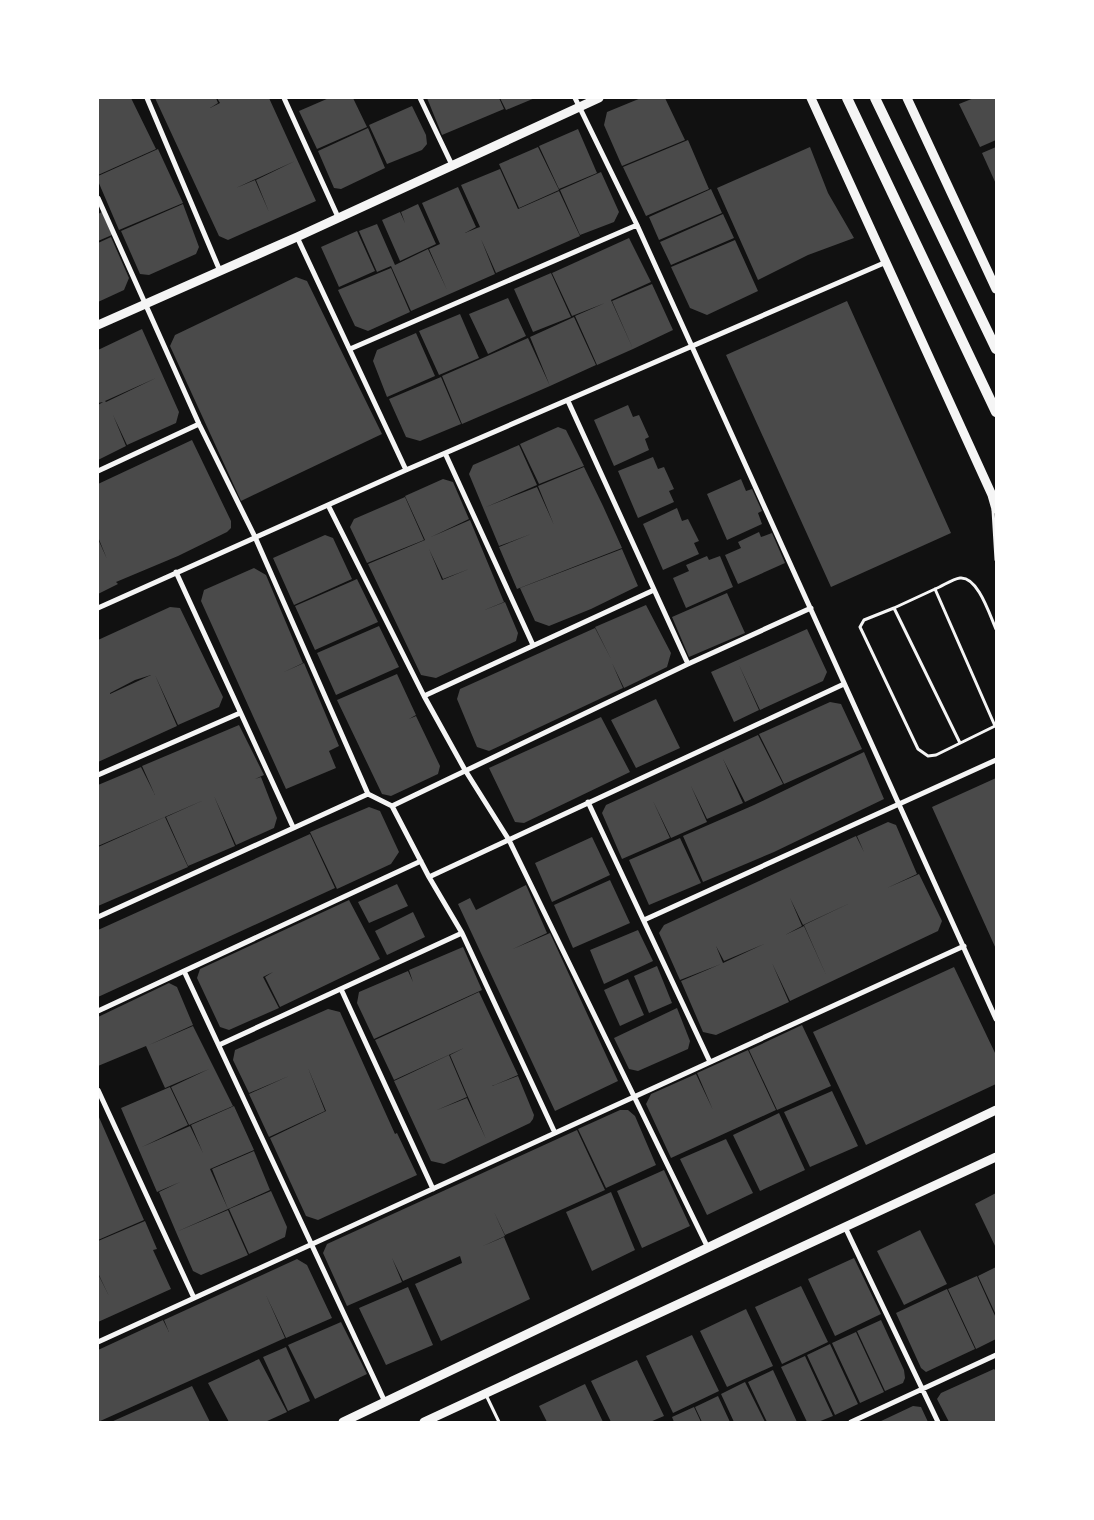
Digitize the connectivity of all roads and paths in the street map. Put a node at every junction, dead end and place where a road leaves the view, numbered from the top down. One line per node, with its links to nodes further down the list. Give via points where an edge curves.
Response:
1 (147, 98): 17 (street)
2 (284, 98): 13 (street)
3 (420, 98): 11 (street)
4 (575, 98): 10 (street)
5 (599, 98): 10 (street)
6 (810, 98): 16 (street)
7 (847, 98): 25 (main road)
8 (875, 98): 23 (main road)
9 (907, 98): 18 (street)
10 (579, 106): 11 (street); 14 (street)
11 (452, 165): 13 (street)
12 (98, 198): 19 (street)
13 (338, 217): 15 (street)
14 (637, 225): 21 (street); 22 (street)
15 (297, 236): 17 (street); 22 (street)
16 (884, 263): 21 (street); 30 (street)
17 (220, 271): 19 (street)
18 (996, 289)
19 (145, 303): 20 (street); 26 (street)
20 (98, 324)
21 (692, 346): 24 (street); 39 (street)
22 (350, 349): 28 (street)
23 (996, 349)
24 (568, 401): 27 (street); 37 (street)
25 (996, 412)
26 (199, 424): 29 (street); 33 (street)
27 (445, 453): 28 (street); 43 (street)
28 (406, 470): 31 (street)
29 (98, 471)
30 (994, 499): 32 (street); 34 (lane)
31 (328, 505): 33 (street); 46 (street)
32 (996, 509)
33 (255, 537): 35 (street); 53 (street)
34 (996, 560)
35 (176, 572): 38 (street); 47 (street)
36 (935, 589): 40 (lane); 41 (lane, via 960,578 969,579 976,585); 48 (lane)
37 (654, 590): 43 (street); 44 (street)
38 (98, 608)
39 (811, 608): 44 (street); 45 (street)
40 (894, 608): 49 (lane); 49 (lane, via 864,620 860,627 918,749 928,756 936,755)
41 (995, 621): 42 (lane)
42 (996, 629)
43 (533, 645): 46 (street)
44 (688, 664): 51 (street)
45 (844, 684): 54 (street); 55 (street)
46 (424, 696): 51 (street)
47 (240, 713): 52 (street); 57 (street)
48 (996, 726): 49 (lane)
49 (960, 743)
50 (996, 760): 55 (street)
51 (466, 770): 56 (street); 58 (street)
52 (98, 775)
53 (368, 794): 56 (street); 57 (street)
54 (588, 802): 58 (street); 62 (street)
55 (900, 805): 62 (street); 64 (street)
56 (392, 806): 59 (street)
57 (293, 827): 61 (street)
58 (509, 840): 60 (street); 72 (street)
59 (421, 862): 60 (street); 65 (street)
60 (429, 877): 63 (street)
61 (98, 917)
62 (644, 920): 70 (street)
63 (462, 932): 66 (street); 74 (street)
64 (964, 946): 68 (street); 70 (street)
65 (184, 971): 67 (street); 69 (street)
66 (341, 989): 69 (street); 76 (street)
67 (98, 1011)
68 (996, 1019)
69 (219, 1045): 78 (street)
70 (710, 1062): 72 (street)
71 (98, 1090): 80 (street)
72 (634, 1097): 74 (street); 79 (street)
73 (996, 1110): 79 (street)
74 (555, 1133): 76 (street)
75 (996, 1157): 77 (street)
76 (433, 1189): 78 (street)
77 (845, 1226): 83 (street); 84 (street)
78 (311, 1245): 80 (street); 85 (street)
79 (708, 1248): 85 (street)
80 (194, 1298): 81 (street)
81 (98, 1342)
82 (996, 1355): 83 (street)
83 (922, 1390): 89 (street); 90 (street)
84 (486, 1394): 87 (street); 88 (lane)
85 (385, 1402): 86 (street)
86 (344, 1422)
87 (424, 1422)
88 (499, 1422)
89 (850, 1422)
90 (938, 1422)

